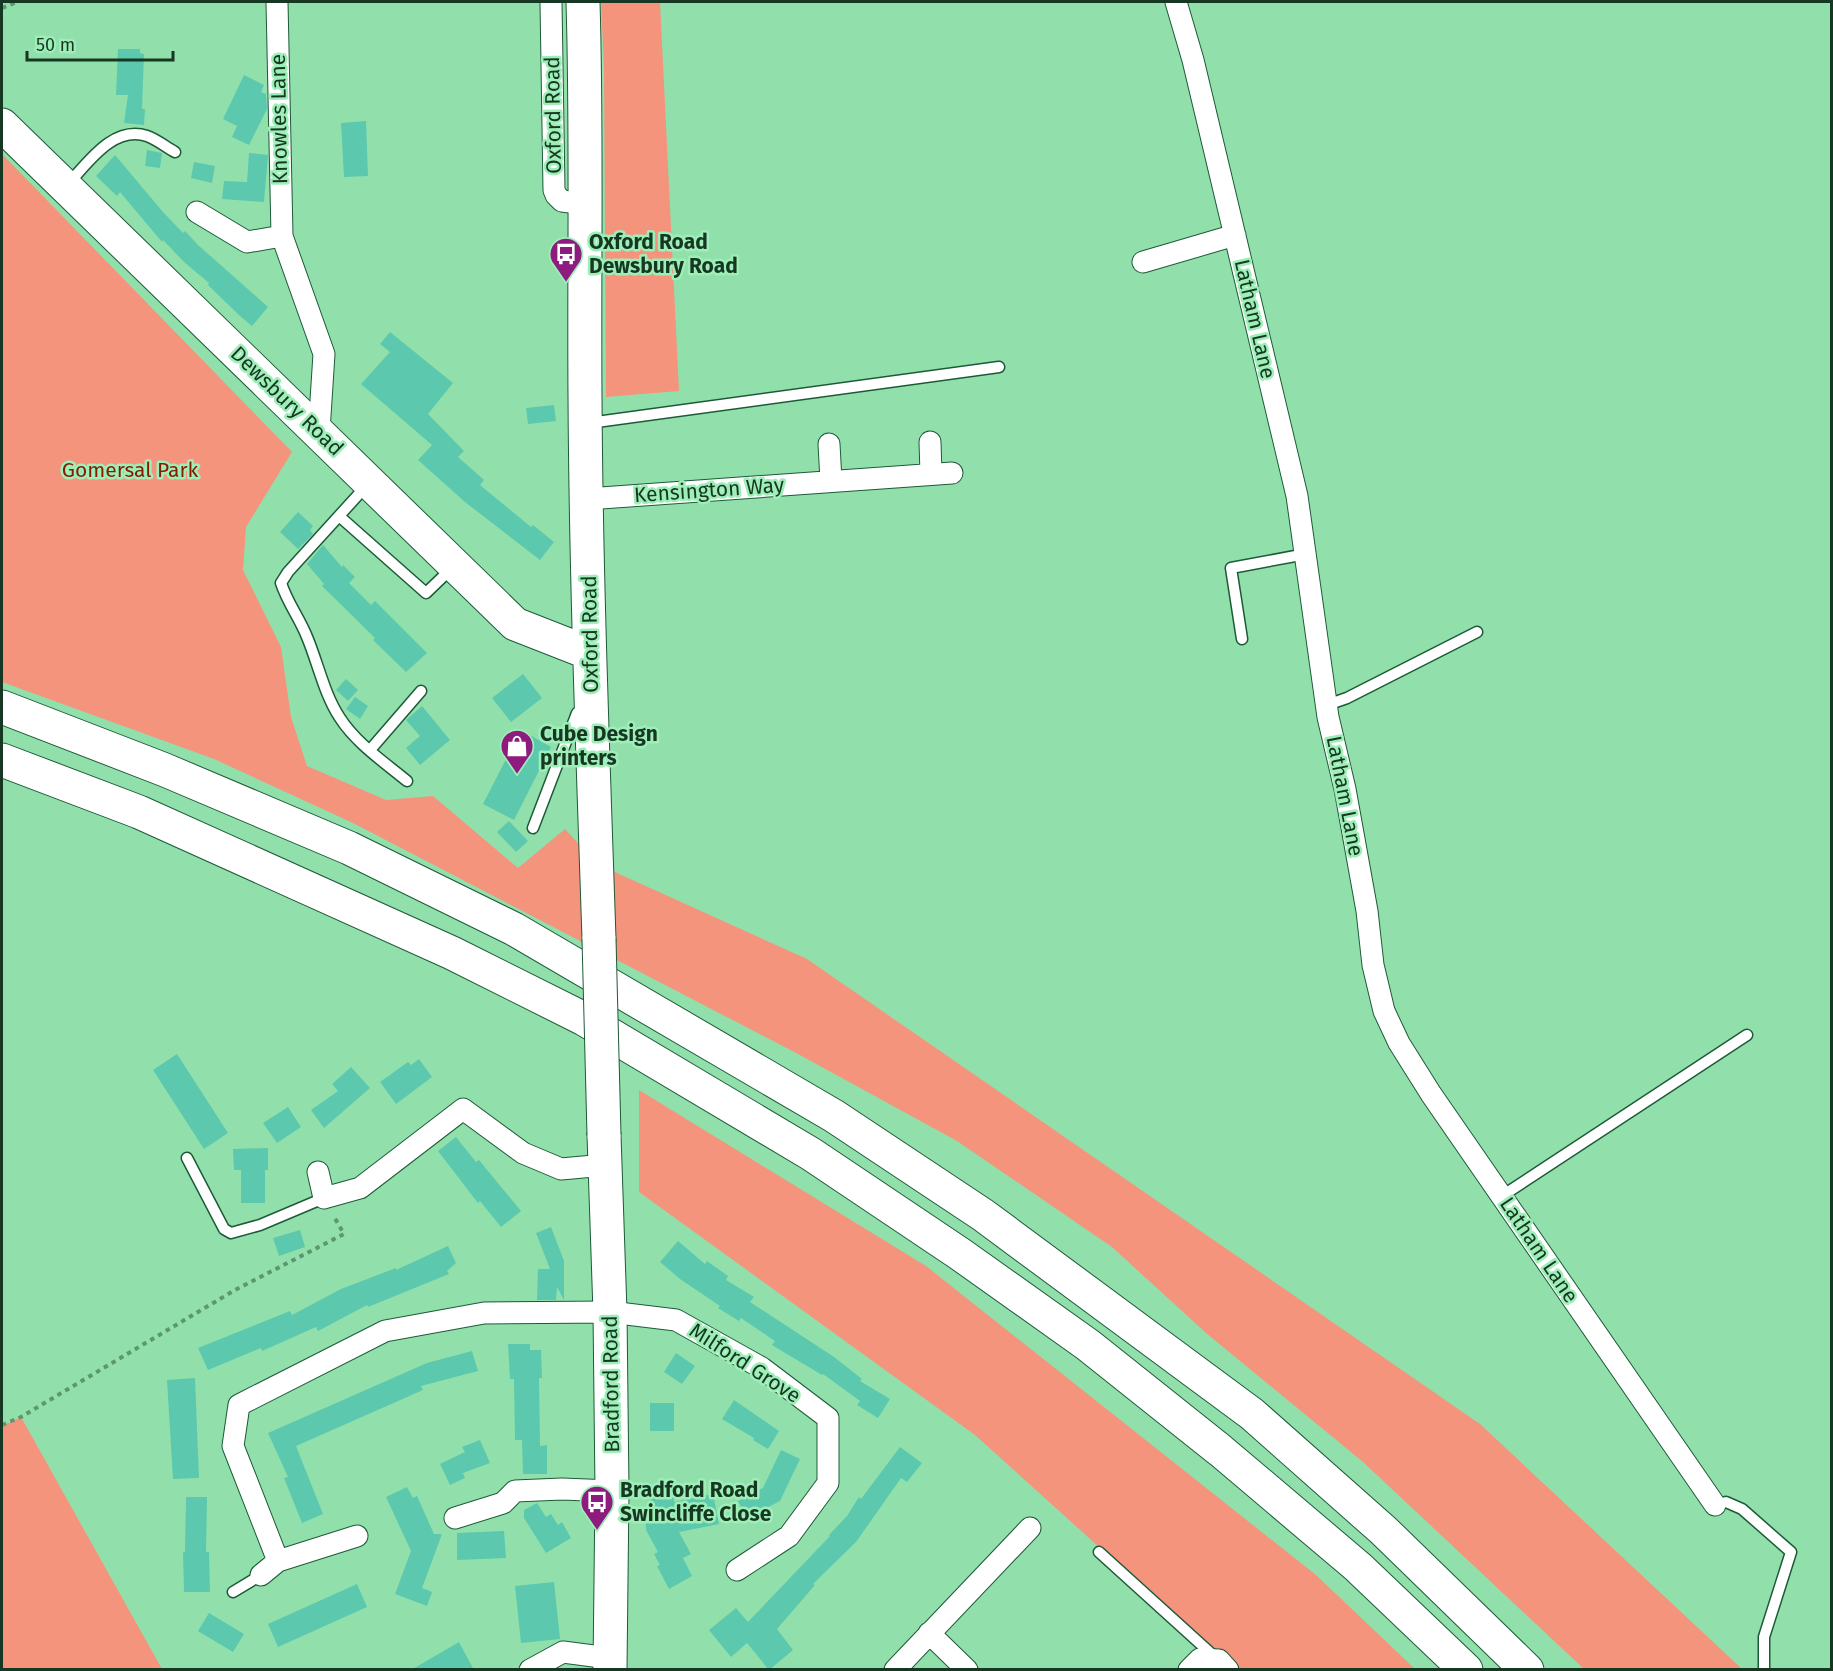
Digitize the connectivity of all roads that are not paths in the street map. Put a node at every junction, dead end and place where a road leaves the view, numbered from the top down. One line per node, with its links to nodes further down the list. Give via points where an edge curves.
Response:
1 (277, 2): 11 (street, Knowles Lane)
2 (551, 2): 8 (street, Oxford Road, via 554,190 562,201)
3 (583, 2): 8 (main road, Oxford Road)
4 (1176, 2): 10 (street, Latham Lane)
5 (2, 125): 7 (main road, Dewsbury Road)
6 (175, 152): 7 (lane, via 146,136 112,139)
7 (65, 186): 15 (main road, Dewsbury Road)
8 (586, 204): 14 (main road, Oxford Road)
9 (197, 212): 11 (street, via 246,242)
10 (1235, 235): 12 (street); 22 (street, Latham Lane, via 1298,496)
11 (282, 236): 15 (street, Knowles Lane, via 324,354)
12 (1143, 262)
13 (999, 367): 14 (lane)
14 (586, 424): 20 (main road, Oxford Road)
15 (319, 431): 18 (main road, Dewsbury Road)
16 (930, 442): 19 (street, Kensington Way, via 942,474)
17 (829, 444): 19 (street)
18 (370, 482): 21 (lane); 23 (main road, Dewsbury Road)
19 (831, 482): 20 (street, Kensington Way)
20 (587, 499): 26 (main road, Oxford Road)
21 (339, 516): 23 (lane, via 426,593); 31 (lane, via 281,583 339,717)
22 (1306, 554): 25 (lane, via 1231,568); 28 (street, Latham Lane)
23 (455, 565): 26 (main road, Dewsbury Road, via 515,624)
24 (1477, 632): 28 (lane)
25 (1242, 639)
26 (589, 653): 30 (main road, Oxford Road)
27 (421, 691): 31 (lane)
28 (1327, 705): 39 (street, Latham Lane, via 1384,1011 1420,1077)
29 (2, 707): 59 (main road, via 165,770 339,844 514,929 834,1116 983,1215 1252,1414 1383,1530)
30 (591, 707): 34 (lane, via 577,714); 36 (main road, Oxford Road, bridge)
31 (370, 750): 33 (lane)
32 (2, 760): 58 (main road, via 139,813 463,958 584,1019 811,1154 1088,1345 1221,1450 1358,1567)
33 (407, 781)
34 (533, 828)
35 (1747, 1035): 39 (lane)
36 (604, 1150): 40 (street, via 561,1169 523,1153 463,1109 360,1188); 41 (main road, Bradford Road)
37 (187, 1158): 40 (lane, via 224,1229 231,1233)
38 (318, 1172): 40 (street)
39 (1502, 1196): 43 (street, Latham Lane)
40 (324, 1198)
41 (610, 1312): 42 (main road, Bradford Road); 48 (street, via 484,1313 385,1331 239,1405 233,1446); 49 (street, Milford Grove, via 676,1320 762,1368 828,1418 828,1483 789,1536)
42 (612, 1491): 44 (street, via 515,1491 503,1503); 53 (main road, Bradford Road)
43 (1715, 1505): 60 (lane, via 1726,1502 1742,1509 1791,1552 1764,1637)
44 (455, 1518)
45 (1030, 1528): 52 (street)
46 (357, 1536): 48 (street)
47 (1099, 1552): 54 (lane)
48 (278, 1560): 50 (street)
49 (736, 1570)
50 (261, 1575): 51 (lane)
51 (233, 1592)
52 (929, 1633): 56 (street); 57 (street)
53 (610, 1664): 55 (street, via 563,1652)
54 (1209, 1664)
55 (530, 1670)
56 (895, 1670)
57 (967, 1670)
58 (1466, 1670)
59 (1527, 1670)
60 (1764, 1670)

